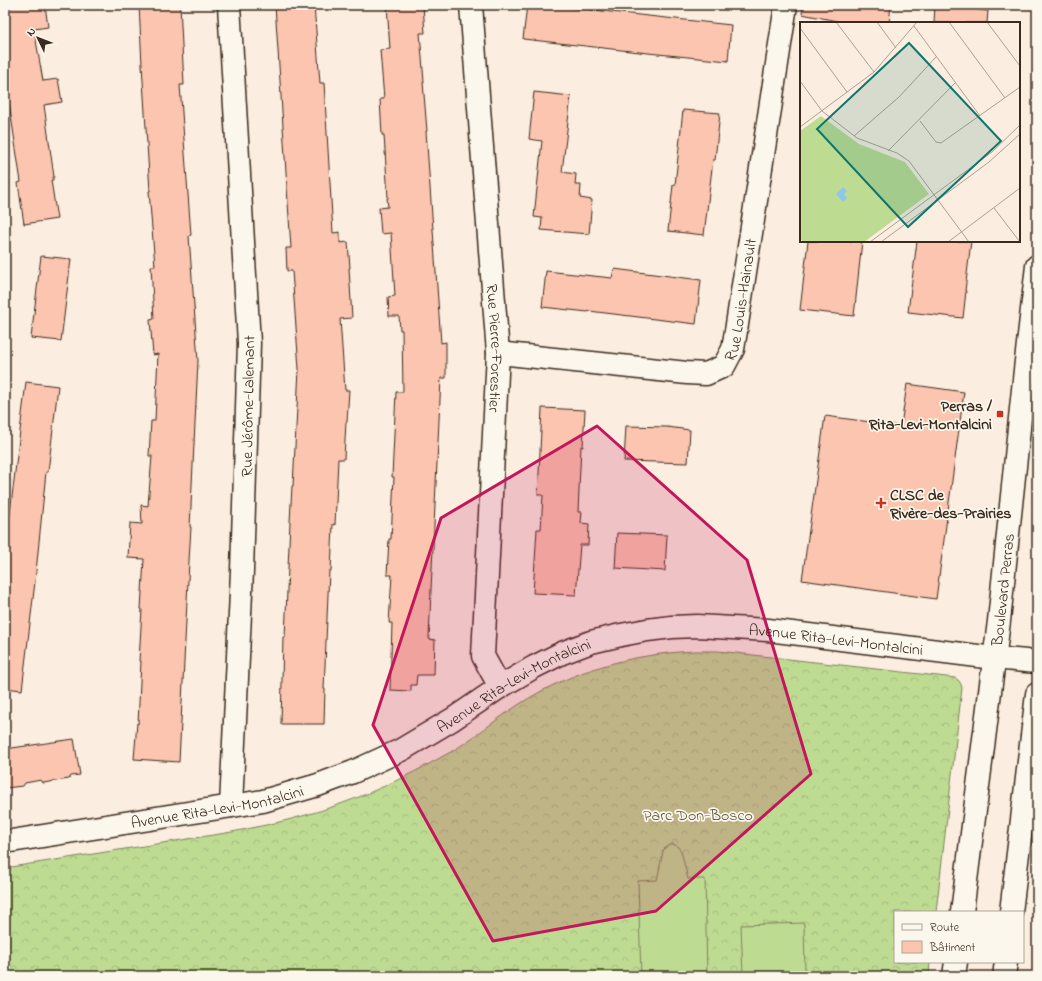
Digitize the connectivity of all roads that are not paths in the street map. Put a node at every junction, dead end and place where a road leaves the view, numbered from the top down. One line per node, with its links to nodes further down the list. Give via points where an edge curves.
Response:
1 (229, 5): 10 (street, Rue Jérôme-Lalemant, via 249,343)
2 (471, 5): 5 (street, Rue Pierre-Forestier)
3 (786, 5): 5 (street, Rue Louis-Hainault, via 733,349 724,366 706,374 687,373)
4 (1037, 266): 6 (street, Boulevard Perras)
5 (498, 353): 8 (street, Rue Pierre-Forestier, via 483,656)
6 (994, 658): 7 (street, Avenue Rita-Levi-Montalcini); 8 (street, Avenue Rita-Levi-Montalcini, via 768,630 672,627 591,642 534,667); 12 (street, Boulevard Perras)
7 (1037, 662)
8 (500, 688): 10 (street, Avenue Rita-Levi-Montalcini, via 401,750 353,772 263,801)
9 (1037, 694): 13 (street)
10 (232, 806): 11 (street, Avenue Rita-Levi-Montalcini)
11 (5, 842)
12 (962, 911)
13 (1011, 911)
14 (956, 963): 16 (street)
15 (1006, 963): 17 (street)
16 (954, 976)
17 (1004, 976)

